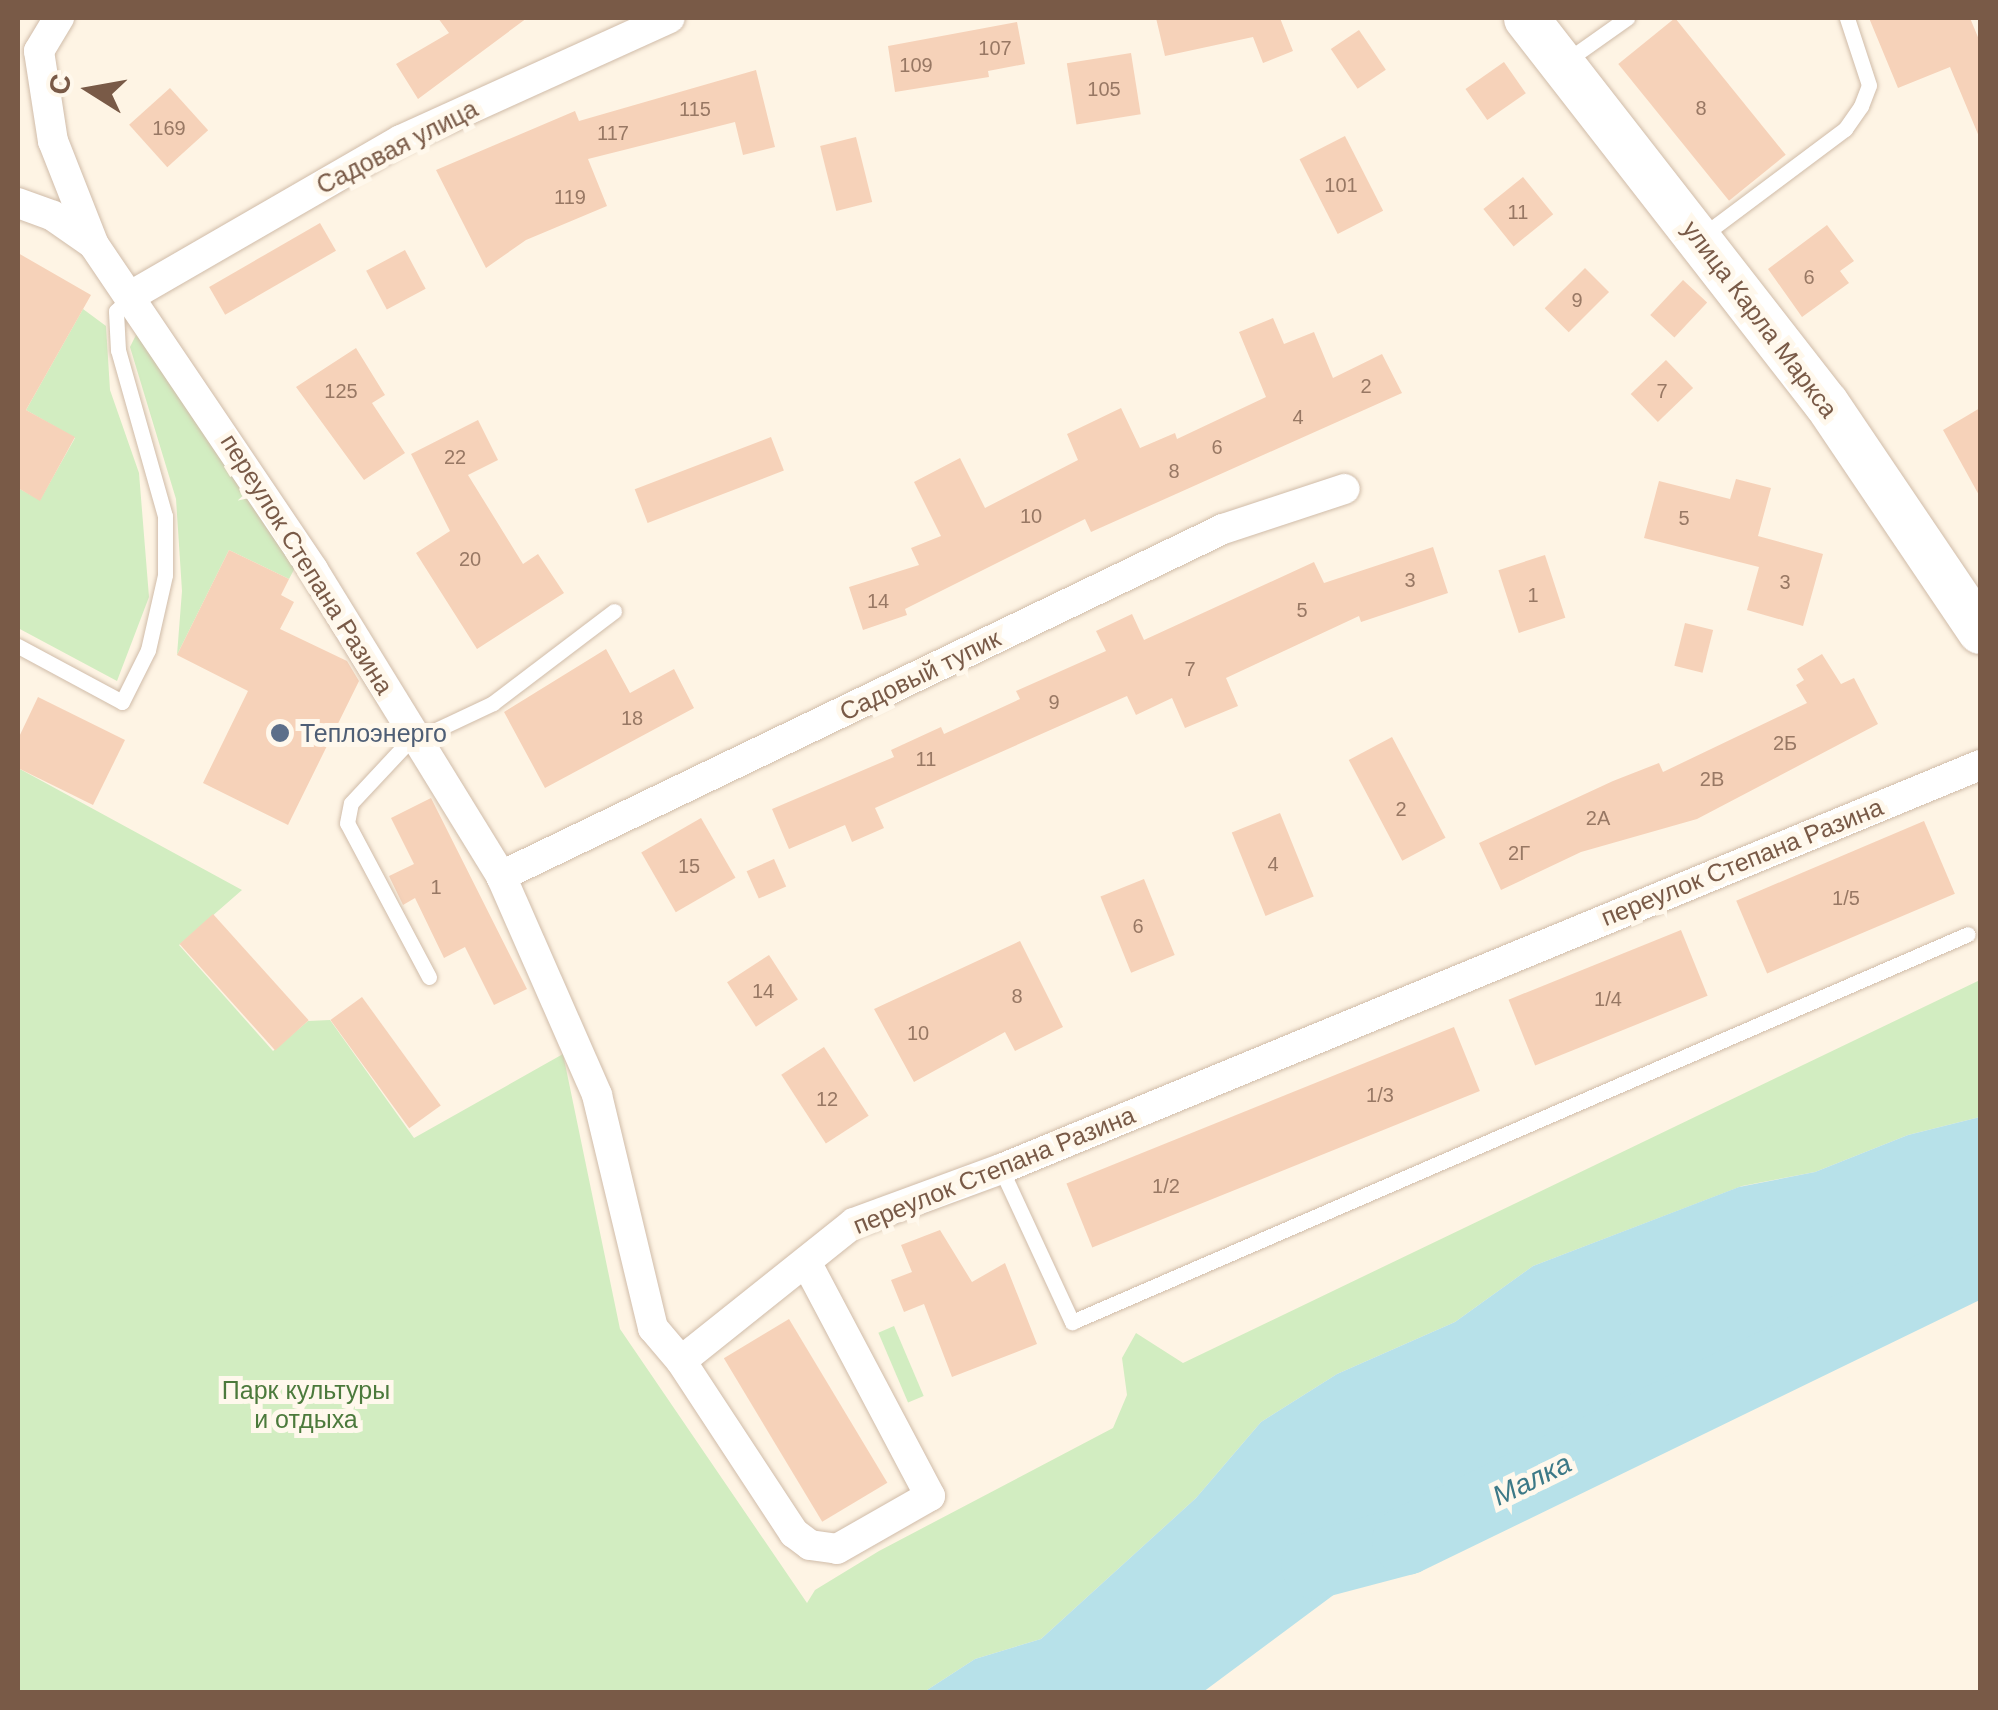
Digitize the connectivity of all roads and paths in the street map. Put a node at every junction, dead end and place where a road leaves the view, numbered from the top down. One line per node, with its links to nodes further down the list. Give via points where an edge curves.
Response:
1 (60, 18): 6 (street)
2 (670, 18): 11 (street, Садовая улица, via 401,140)
3 (1526, 18): 7 (street, улица Карла Маркса)
4 (1627, 18): 7 (lane)
5 (1847, 18): 9 (lane, via 1870,85 1862,106 1845,129)
6 (28, 52): 10 (street, переулок Степана Разина, via 53,141)
7 (1563, 64): 9 (street, улица Карла Маркса)
8 (18, 203): 10 (street, via 52,216)
9 (1699, 238): 14 (street, улица Карла Маркса, via 1826,403)
10 (94, 245): 11 (street, переулок Степана Разина)
11 (134, 294): 15 (lane, via 116,311 118,350 165,516 165,575 148,650 122,702); 16 (street, переулок Степана Разина)
12 (1344, 490): 18 (street, Садовый тупик, via 1223,529)
13 (614, 610): 16 (lane, via 493,703)
14 (1980, 631)
15 (18, 646)
16 (416, 738): 18 (street, переулок Степана Разина); 20 (lane, via 352,803 348,823)
17 (1980, 765): 21 (street, переулок Степана Разина)
18 (501, 876): 23 (street, переулок Степана Разина, via 597,1095 653,1328)
19 (1968, 934): 21 (lane, via 1072,1322)
20 (429, 977)
21 (1001, 1169): 22 (street, переулок Степана Разина, via 854,1223)
22 (806, 1262): 23 (street, переулок Степана Разина); 23 (street, via 930,1496 837,1549 810,1546 794,1533)
23 (681, 1361)

